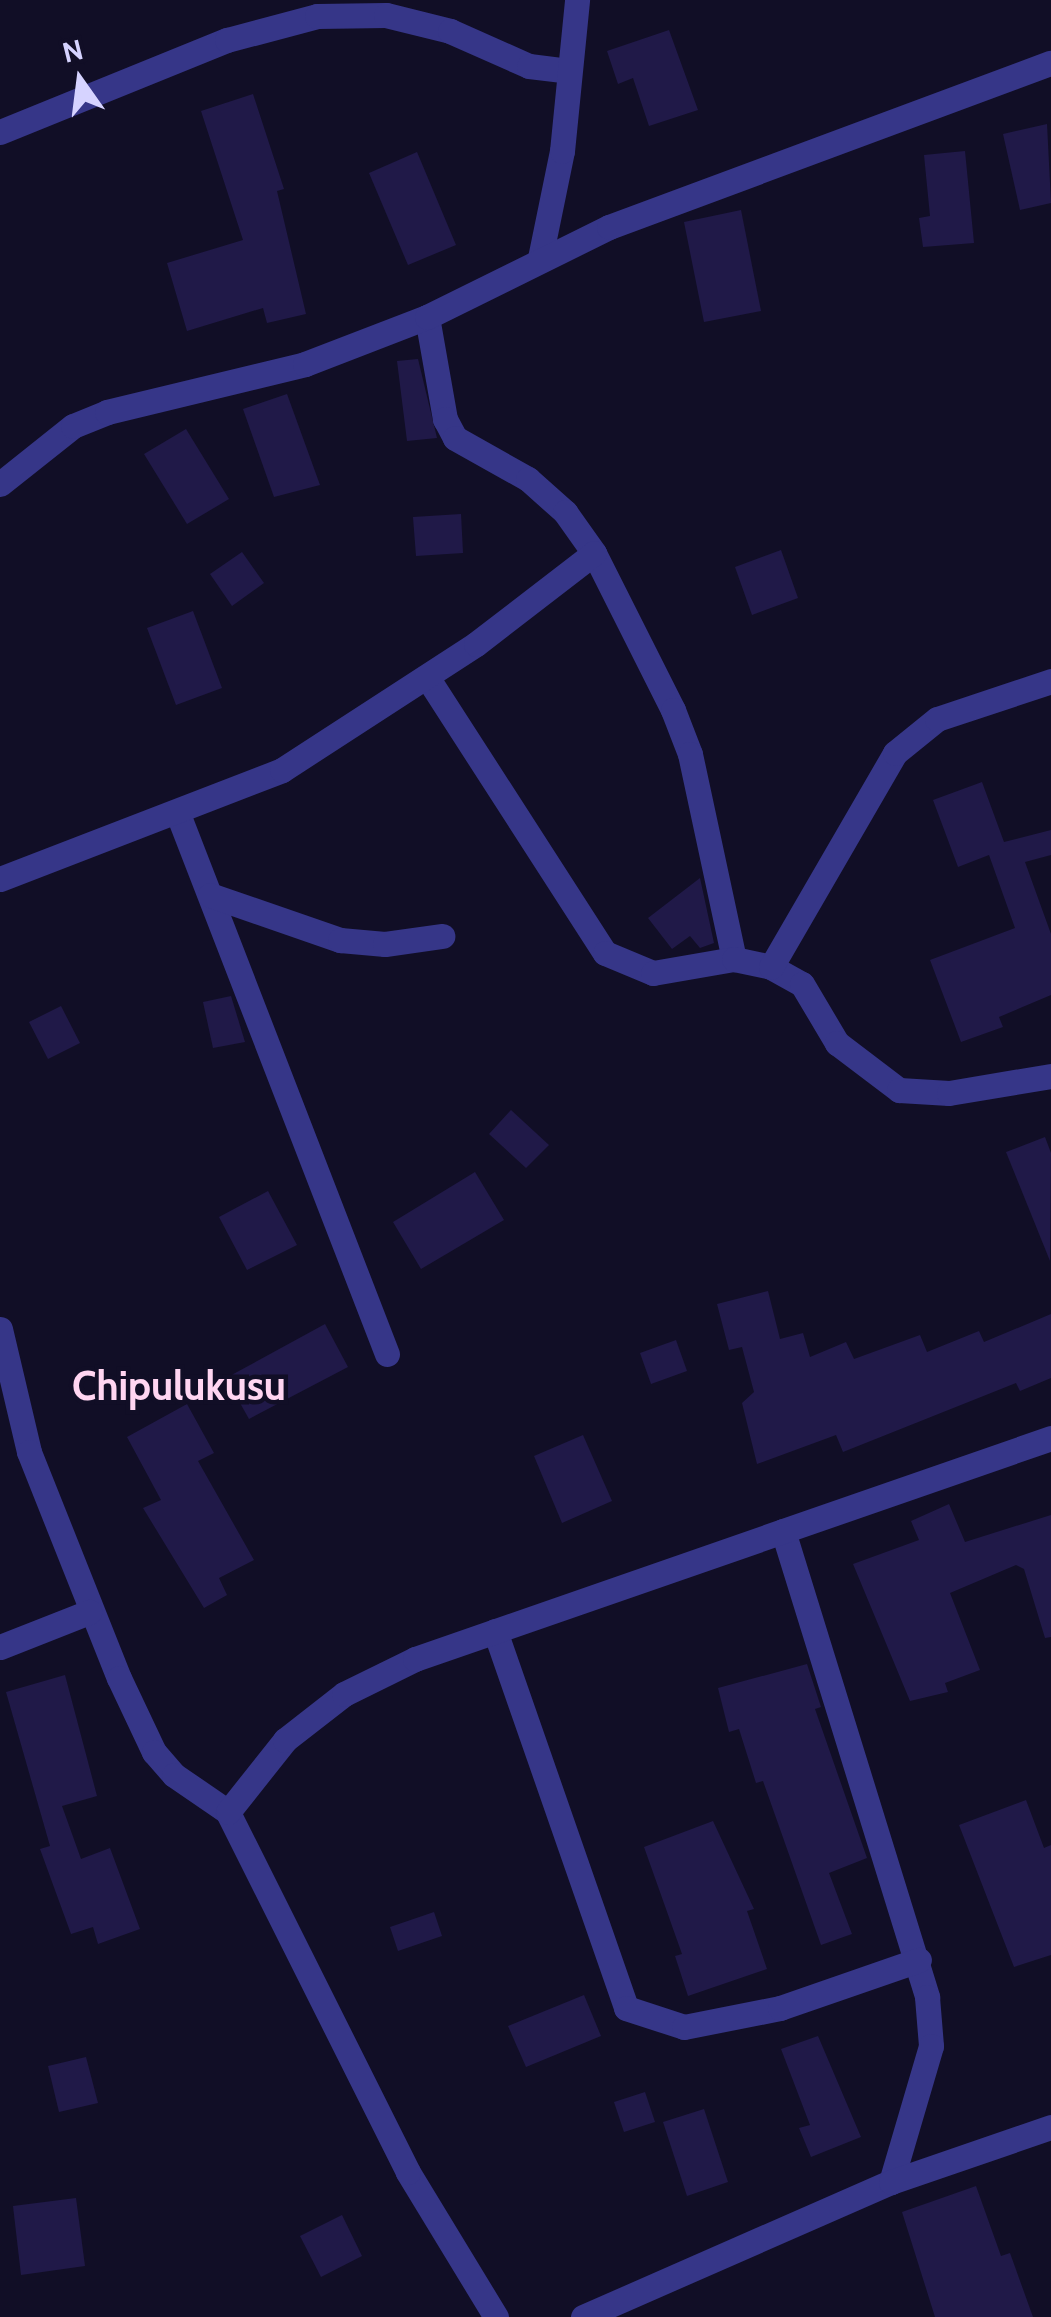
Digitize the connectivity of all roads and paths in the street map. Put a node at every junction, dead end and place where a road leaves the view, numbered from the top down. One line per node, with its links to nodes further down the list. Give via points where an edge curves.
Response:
1 (576, 0): 3 (street, via 576,42)
2 (1051, 62): 5 (street)
3 (567, 71): 4 (street, via 529,66 450,30 386,16 317,16 226,40); 5 (street, via 562,152)
4 (0, 132)
5 (540, 258): 6 (street)
6 (427, 317): 7 (street, via 305,364 108,412 73,426); 8 (street, via 445,419 455,438 528,479 565,512)
7 (0, 484)
8 (594, 553): 9 (street); 15 (street, via 690,754)
9 (427, 676): 11 (street, via 282,770); 15 (street, via 605,953 653,973)
10 (1051, 681): 16 (street, via 938,719 895,753)
11 (178, 814): 12 (street); 13 (street)
12 (0, 879)
13 (210, 895): 14 (street, via 340,940 386,944); 19 (street)
14 (442, 936)
15 (734, 959): 16 (street)
16 (771, 967): 17 (street, via 802,984 837,1043 899,1090 949,1093)
17 (1051, 1076)
18 (0, 1329): 22 (street, via 29,1452)
19 (386, 1354)
20 (1051, 1438): 21 (street)
21 (783, 1531): 23 (street); 26 (street)
22 (90, 1612): 24 (street); 25 (street, via 154,1752 174,1775)
23 (495, 1631): 25 (street, via 344,1694 285,1740); 26 (street, via 626,2008 684,2027 780,2008)
24 (0, 1648)
25 (228, 1812): 29 (street, via 408,2172)
26 (919, 1960): 28 (street, via 930,2046)
27 (1051, 2127): 28 (street)
28 (891, 2182): 30 (street)
29 (496, 2317)
30 (582, 2317)

